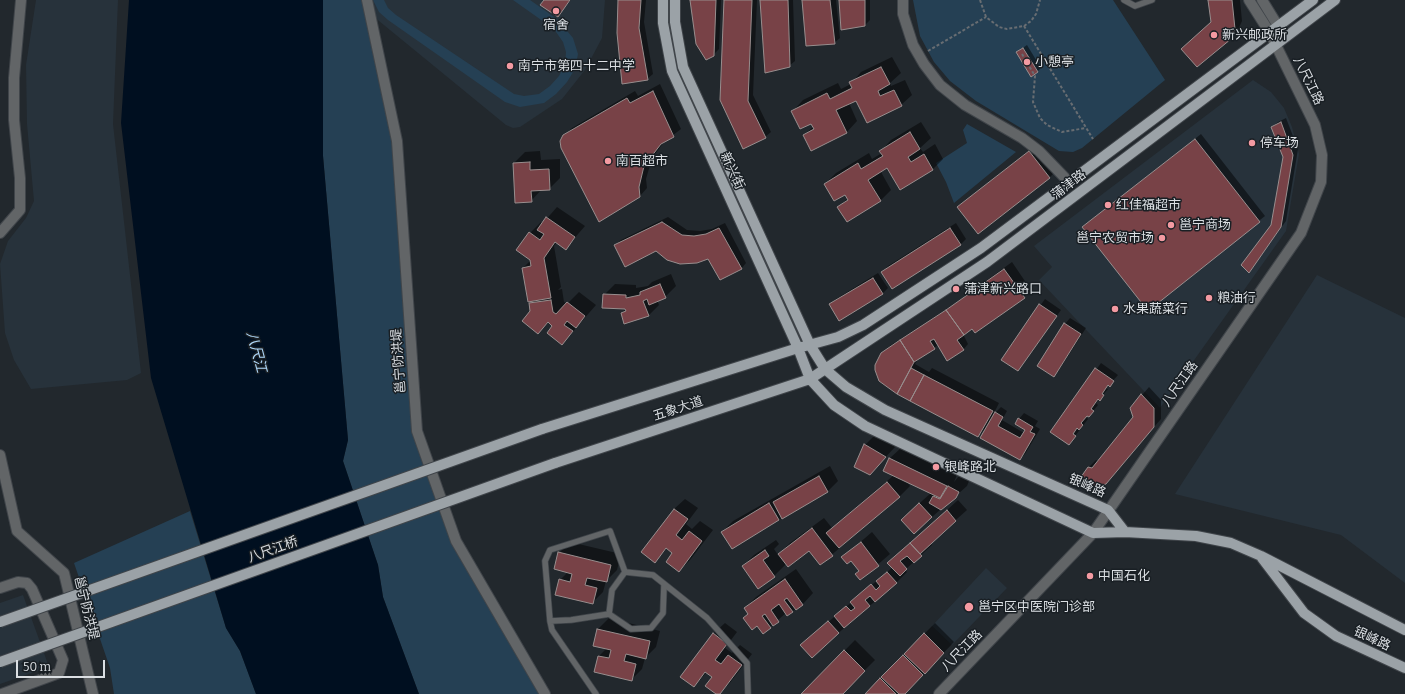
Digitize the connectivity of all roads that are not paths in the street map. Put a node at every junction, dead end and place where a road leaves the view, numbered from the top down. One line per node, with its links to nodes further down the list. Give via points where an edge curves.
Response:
1 (21, 0): 16 (street, via 14,78 20,210)
2 (367, 0): 39 (street, 邕宁防洪堤, via 397,141 417,431 456,541)
3 (663, 0): 18 (main road, 新兴街, via 663,22 672,71)
4 (675, 0): 17 (main road, 新兴街, via 675,22 683,68)
5 (903, 0): 15 (street, via 903,14 913,45 940,84 965,105 1022,138 1039,151)
6 (1124, 0): 7 (lane, via 1135,6)
7 (1152, 0)
8 (1249, 0): 13 (street, 八尺江路)
9 (1262, 0): 12 (street)
10 (1313, 0): 12 (main road, 蒲津路)
11 (1335, 0): 14 (main road, 蒲津路)
12 (1278, 26): 13 (main road, 蒲津路); 14 (street)
13 (1270, 33): 14 (street, 八尺江路); 15 (main road, 蒲津路)
14 (1276, 46): 19 (main road, 蒲津路, via 987,262); 24 (street, 八尺江路, via 1315,125 1322,155 1321,182 1301,233)
15 (1069, 182): 17 (main road, 蒲津路, via 981,248 863,325 838,337)
16 (0, 233)
17 (810, 345): 18 (main road, 蒲津路); 19 (main road, 银峰路)
18 (798, 348): 20 (main road, 新兴街); 21 (main road, 五象大道)
19 (825, 369): 20 (main road, 蒲津路); 24 (main road, 银峰路, via 846,387 886,410)
20 (810, 379): 23 (main road, 五象大道); 26 (main road, via 834,405 865,426)
21 (542, 429): 33 (main road, 八尺江桥, bridge)
22 (0, 455): 38 (street, 邕宁防洪堤, via 16,531 64,573)
23 (555, 463): 35 (main road, 八尺江桥, bridge)
24 (1108, 510): 25 (main road, 银峰路); 26 (street, 八尺江路)
25 (1125, 532): 26 (main road); 27 (main road, via 1196,536 1231,543)
26 (1093, 533): 42 (street, 八尺江路)
27 (1261, 556): 34 (main road, 银峰路); 36 (main road, 银峰路, via 1304,613 1336,636)
28 (625, 572): 29 (lane, via 653,575); 31 (lane, via 612,590); 32 (lane, via 610,530 550,550 545,561)
29 (664, 585): 31 (lane, via 662,613 651,628 631,629); 41 (lane, via 707,618 747,663)
30 (0, 588): 37 (street, via 18,582 27,583 63,660 59,673)
31 (609, 614): 32 (lane, via 571,620)
32 (550, 620): 40 (lane, via 552,630)
33 (0, 622)
34 (1405, 630)
35 (0, 662)
36 (1405, 668)
37 (2, 694)
38 (93, 694)
39 (545, 694)
40 (596, 694)
41 (748, 694)
42 (939, 694)

